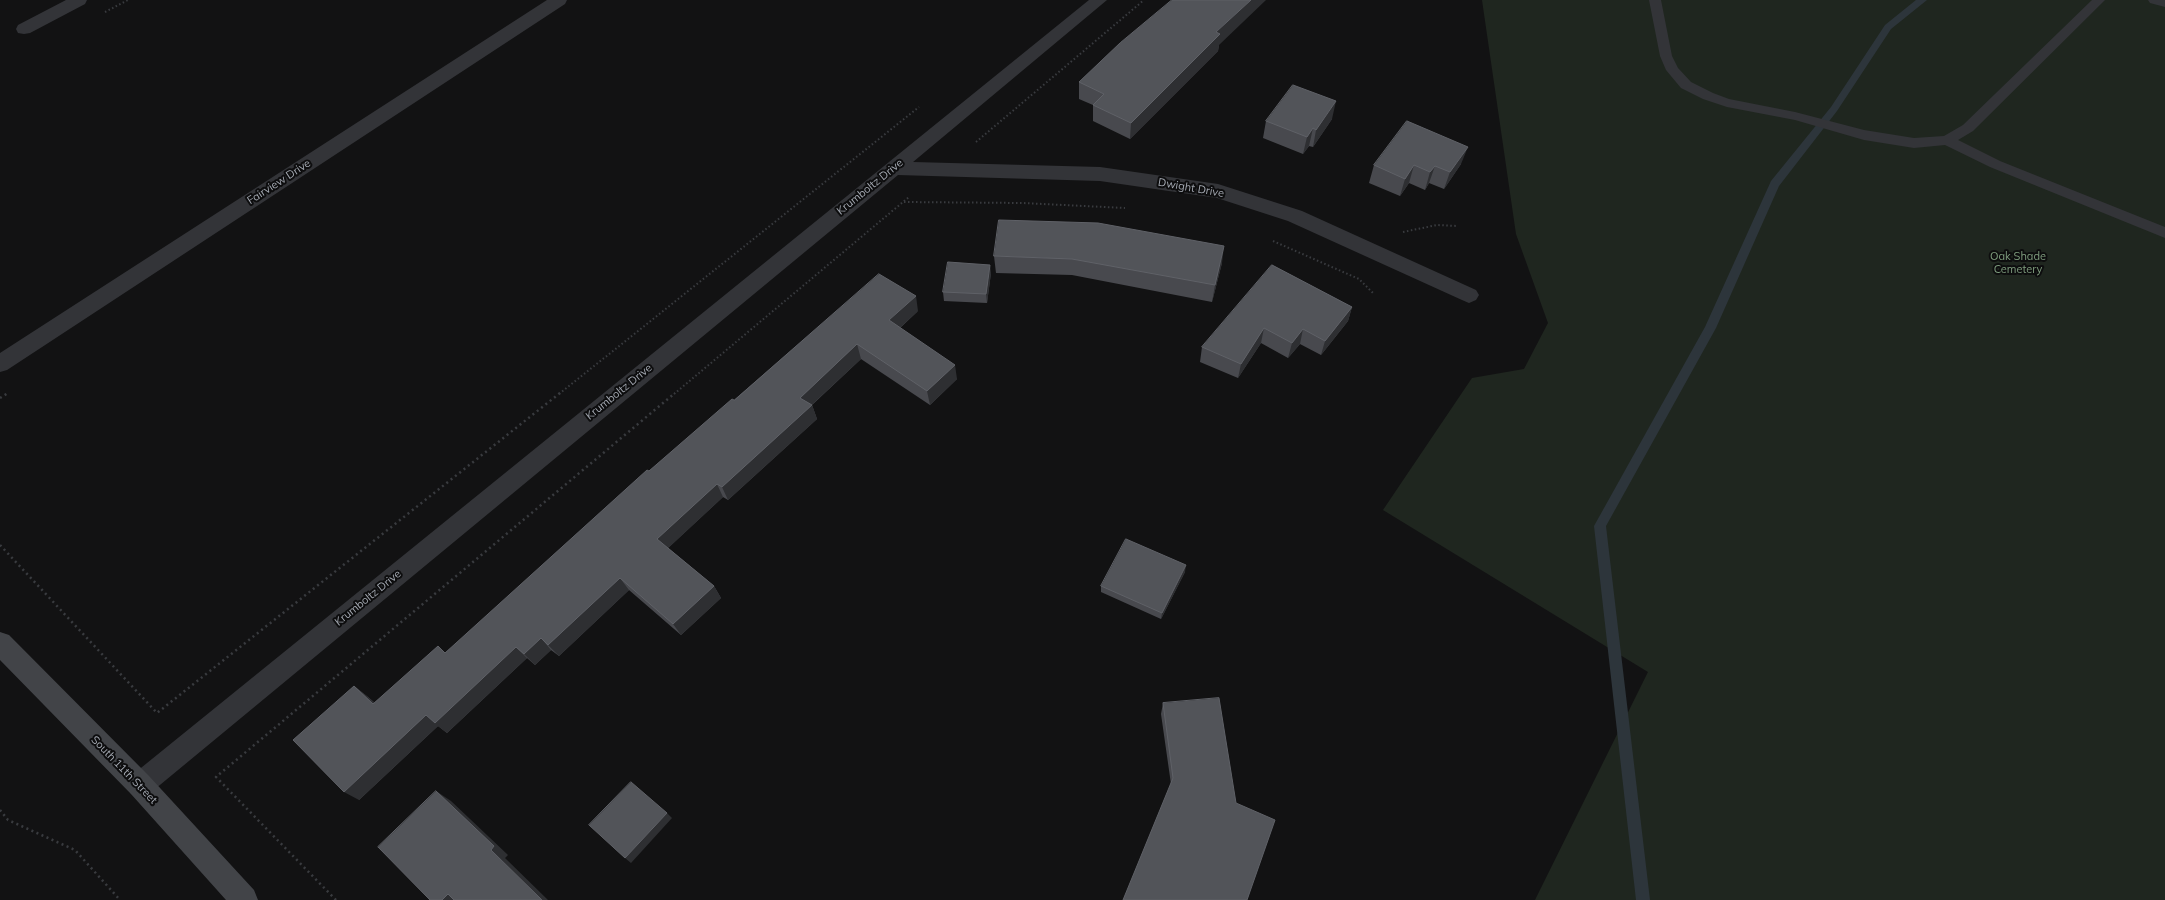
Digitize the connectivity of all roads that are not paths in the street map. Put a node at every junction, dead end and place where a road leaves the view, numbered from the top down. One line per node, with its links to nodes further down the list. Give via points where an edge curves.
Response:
1 (79, 0): 8 (street)
2 (559, 0): 13 (street, Fairview Drive)
3 (1099, 0): 10 (street, Krumboltz Drive)
4 (1655, 0): 9 (lane, via 1666,56 1672,70 1686,85 1726,103 1795,116 1864,135 1914,143)
5 (2099, 0): 9 (lane, via 1968,128)
6 (2154, 0): 7 (lane)
7 (2165, 3)
8 (24, 29)
9 (1948, 140): 11 (lane, via 1995,164)
10 (893, 168): 12 (street, Dwight Drive, via 1100,174 1218,191 1295,216); 15 (street, Krumboltz Drive)
11 (2165, 233)
12 (1469, 295)
13 (0, 364)
14 (0, 643): 15 (street, South 11th Street)
15 (140, 785): 16 (street, South 11th Street)
16 (244, 900)

